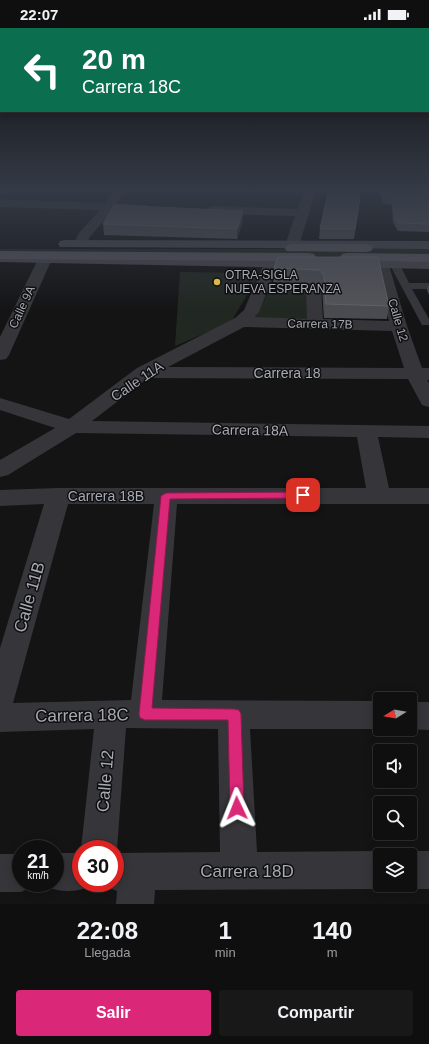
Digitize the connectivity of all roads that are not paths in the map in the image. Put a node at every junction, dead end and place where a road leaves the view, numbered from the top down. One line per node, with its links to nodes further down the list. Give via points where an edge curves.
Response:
1 (90, 229): 4 (street)
2 (297, 229): 5 (street)
3 (0, 244): 4 (main road)
4 (80, 244): 5 (main road)
5 (291, 246): 6 (main road); 7 (main road)
6 (429, 246)
7 (0, 248)
8 (0, 256): 10 (main road); 11 (main road)
9 (429, 258): 11 (main road)
10 (45, 259): 12 (main road); 23 (street, Calle 9A)
11 (323, 260): 12 (main road)
12 (271, 264): 18 (street, Calle 11A)
13 (338, 264): 14 (main road)
14 (389, 265): 15 (main road); 16 (lane); 22 (street, Calle 12)
15 (429, 265)
16 (405, 286): 17 (lane); 21 (lane)
17 (429, 286)
18 (262, 288): 19 (street, Calle 11A, via 252,312); 20 (street, via 313,288)
19 (241, 322): 20 (street, Carrera 17B); 24 (street, Calle 11A)
20 (315, 323): 22 (street, Carrera 17B)
21 (426, 323)
22 (399, 326): 25 (street, Calle 12)
23 (0, 355)
24 (144, 372): 25 (street, Carrera 18); 28 (street, Calle 11A)
25 (422, 374): 26 (street, Calle 12)
26 (429, 402)
27 (0, 404): 28 (street)
28 (72, 427): 29 (street, Carrera 18A); 31 (street, Calle 11A)
29 (366, 432): 30 (street, Carrera 18A); 32 (street)
30 (429, 432)
31 (0, 470)
32 (380, 495): 34 (street, Carrera 18B); 35 (street, Carrera 18B)
33 (58, 496): 34 (street, Carrera 18B); 36 (street, Carrera 18B); 37 (street, Calle 11B)
34 (166, 496): 39 (street)
35 (429, 496)
36 (0, 498)
37 (0, 698)
38 (111, 714): 39 (street, Carrera 18C); 44 (street, Carrera 18C); 45 (street, Calle 12)
39 (145, 714): 40 (street, Carrera 18C)
40 (234, 714): 41 (street, Carrera 18C); 46 (street)
41 (373, 716)
42 (417, 716): 43 (street)
43 (429, 716)
44 (0, 718)
45 (100, 840)
46 (239, 870): 47 (street, Carrera 18D); 52 (street, Carrera 18D)
47 (373, 870)
48 (417, 870): 49 (street)
49 (429, 870)
50 (0, 873): 51 (street)
51 (12, 873)
52 (129, 882)

